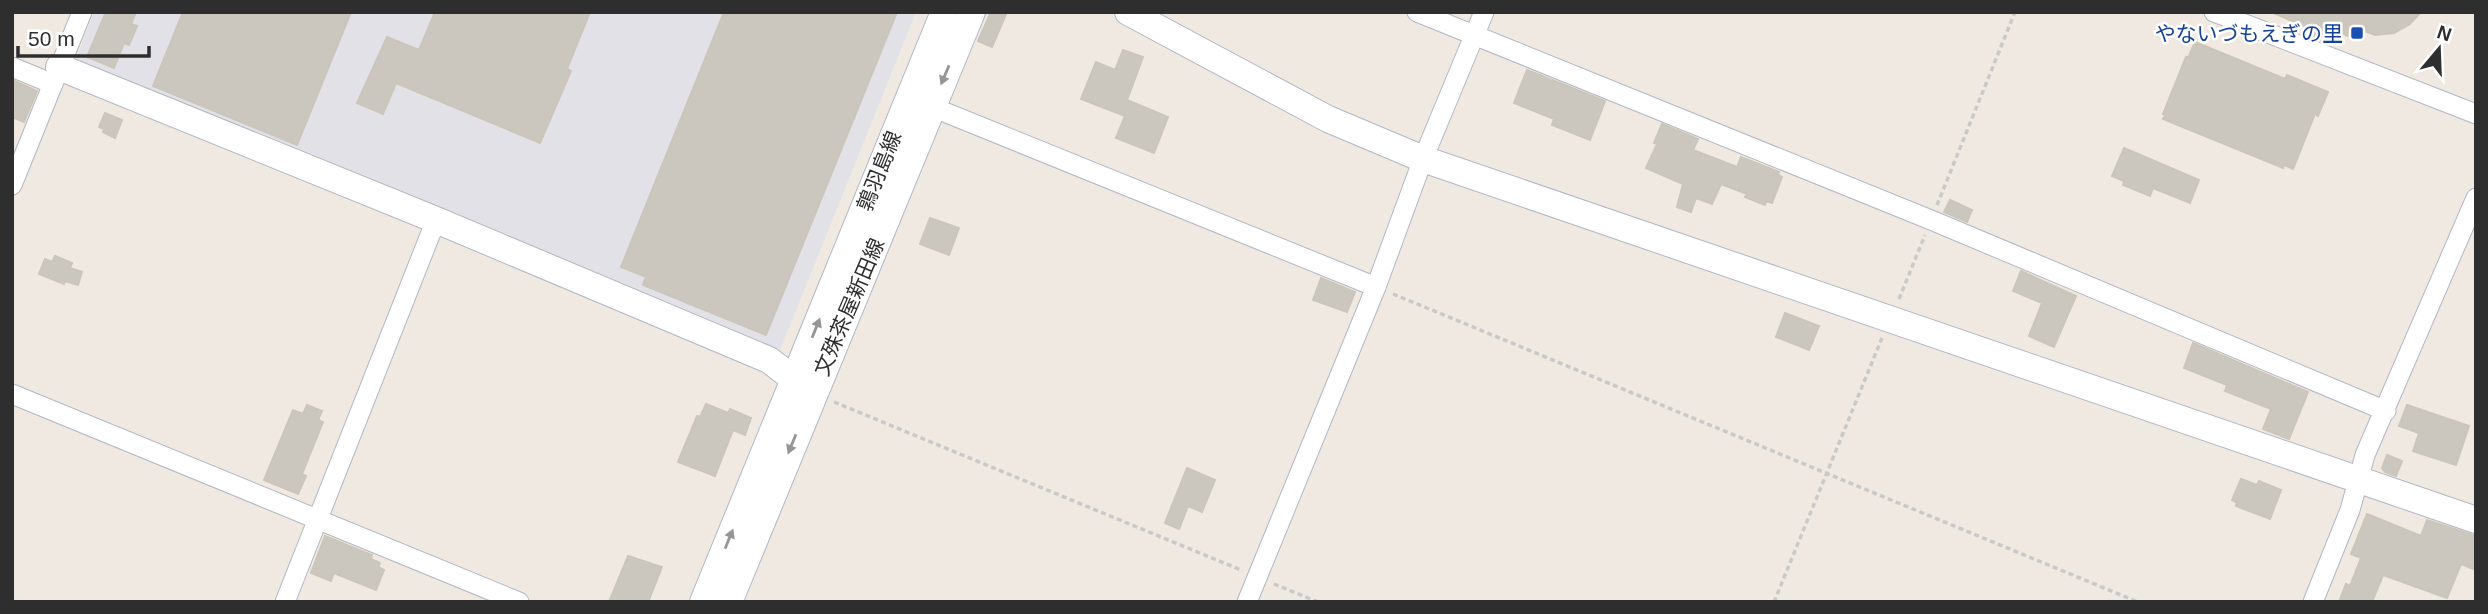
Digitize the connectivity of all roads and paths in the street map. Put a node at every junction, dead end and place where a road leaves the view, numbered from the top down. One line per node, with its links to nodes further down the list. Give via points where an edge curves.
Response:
1 (82, 12): 11 (street)
2 (944, 12): 21 (street, 鶉羽島線, one-way to 2)
3 (972, 12): 12 (street, 文殊茶屋新田線, one-way to 12)
4 (1128, 12): 14 (street, via 1328,119)
5 (1417, 12): 9 (street)
6 (1484, 12): 9 (street)
7 (2015, 12): 18 (path)
8 (2214, 12): 13 (street)
9 (1475, 36): 14 (street); 18 (street)
10 (12, 67): 11 (street)
11 (56, 76): 15 (street); 17 (street)
12 (932, 107): 19 (street); 21 (street, 文殊茶屋新田線)
13 (2476, 114)
14 (1423, 159): 19 (street); 20 (street)
15 (12, 185)
16 (2476, 198): 23 (street)
17 (436, 220): 21 (street, via 769,360); 26 (street)
18 (1931, 220): 20 (path); 23 (street)
19 (1376, 287): 24 (path); 28 (street)
20 (1891, 318): 24 (path); 25 (street)
21 (804, 386): 28 (path); 31 (street, 鶉羽島線, one-way to 21); 32 (street, 文殊茶屋新田線, one-way to 32)
22 (12, 394): 26 (street)
23 (2386, 411): 25 (street)
24 (1826, 474): 35 (path); 36 (path)
25 (2358, 480): 27 (street); 37 (street)
26 (318, 518): 29 (street); 30 (street)
27 (2476, 520)
28 (1257, 577): 33 (street); 34 (path)
29 (285, 602)
30 (519, 602)
31 (703, 602)
32 (729, 602)
33 (1247, 602)
34 (1318, 602)
35 (1774, 602)
36 (2138, 602)
37 (2313, 602)

